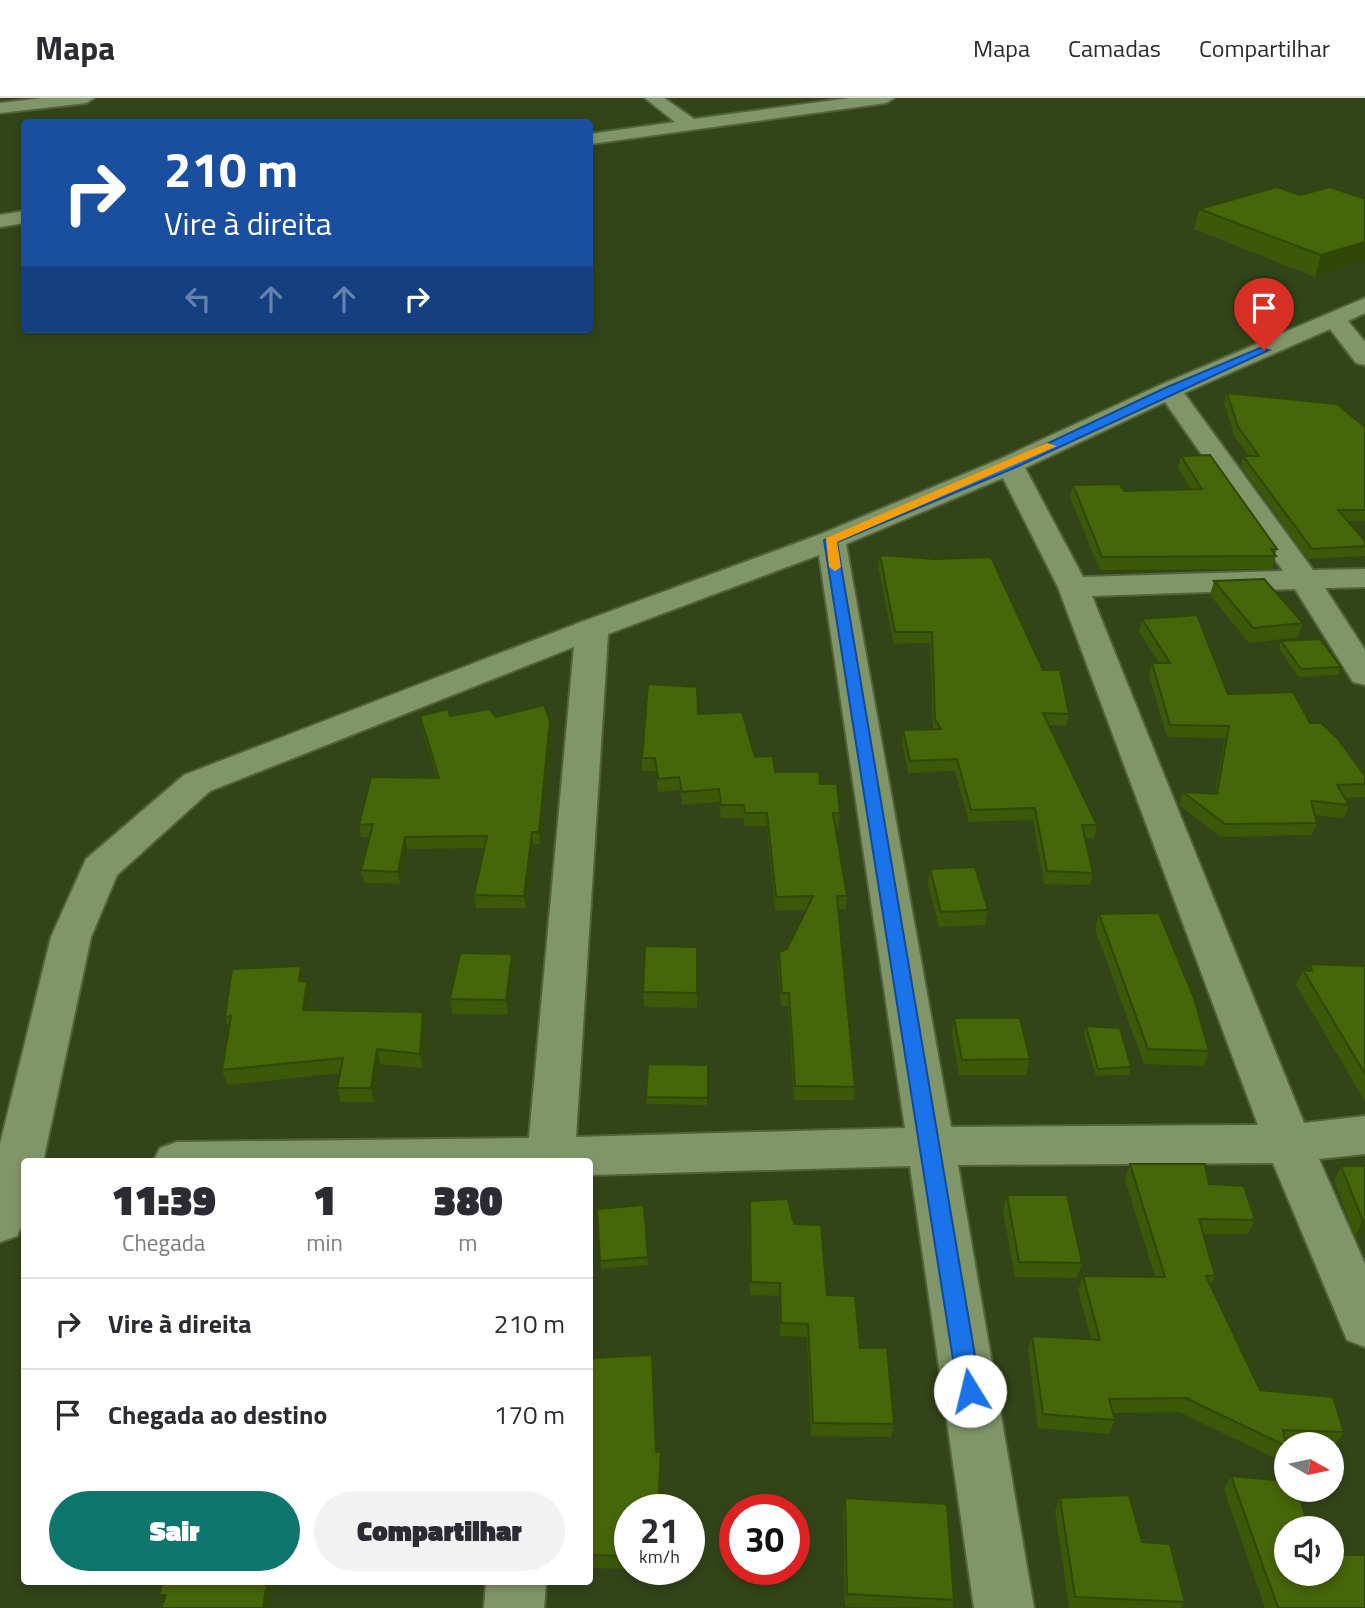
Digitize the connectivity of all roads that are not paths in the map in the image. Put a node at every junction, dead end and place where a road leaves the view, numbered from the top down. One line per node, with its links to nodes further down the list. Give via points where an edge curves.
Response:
1 (653, 98): 5 (street)
2 (886, 98): 5 (street)
3 (91, 102): 4 (street)
4 (0, 108)
5 (690, 125): 6 (street)
6 (593, 139)
7 (21, 218): 8 (street)
8 (0, 221)
9 (1365, 305): 10 (street)
10 (1350, 320): 11 (street); 12 (street)
11 (1365, 358)
12 (1169, 390): 13 (street); 16 (street)
13 (1010, 465): 14 (street); 17 (street)
14 (831, 540): 18 (street); 22 (street)
15 (1365, 578): 16 (street)
16 (1304, 580): 17 (street); 19 (street)
17 (1073, 587): 21 (street)
18 (592, 629): 23 (street, via 197,783 100,868 71,937); 24 (street)
19 (1365, 675)
20 (1365, 1135): 21 (street)
21 (1289, 1144): 22 (street); 28 (street)
22 (931, 1146): 25 (street); 31 (street)
23 (23, 1158)
24 (551, 1158)
25 (593, 1158)
26 (21, 1167): 27 (street)
27 (0, 1221)
28 (1365, 1322)
29 (516, 1585): 30 (street)
30 (513, 1608)
31 (1004, 1608)

